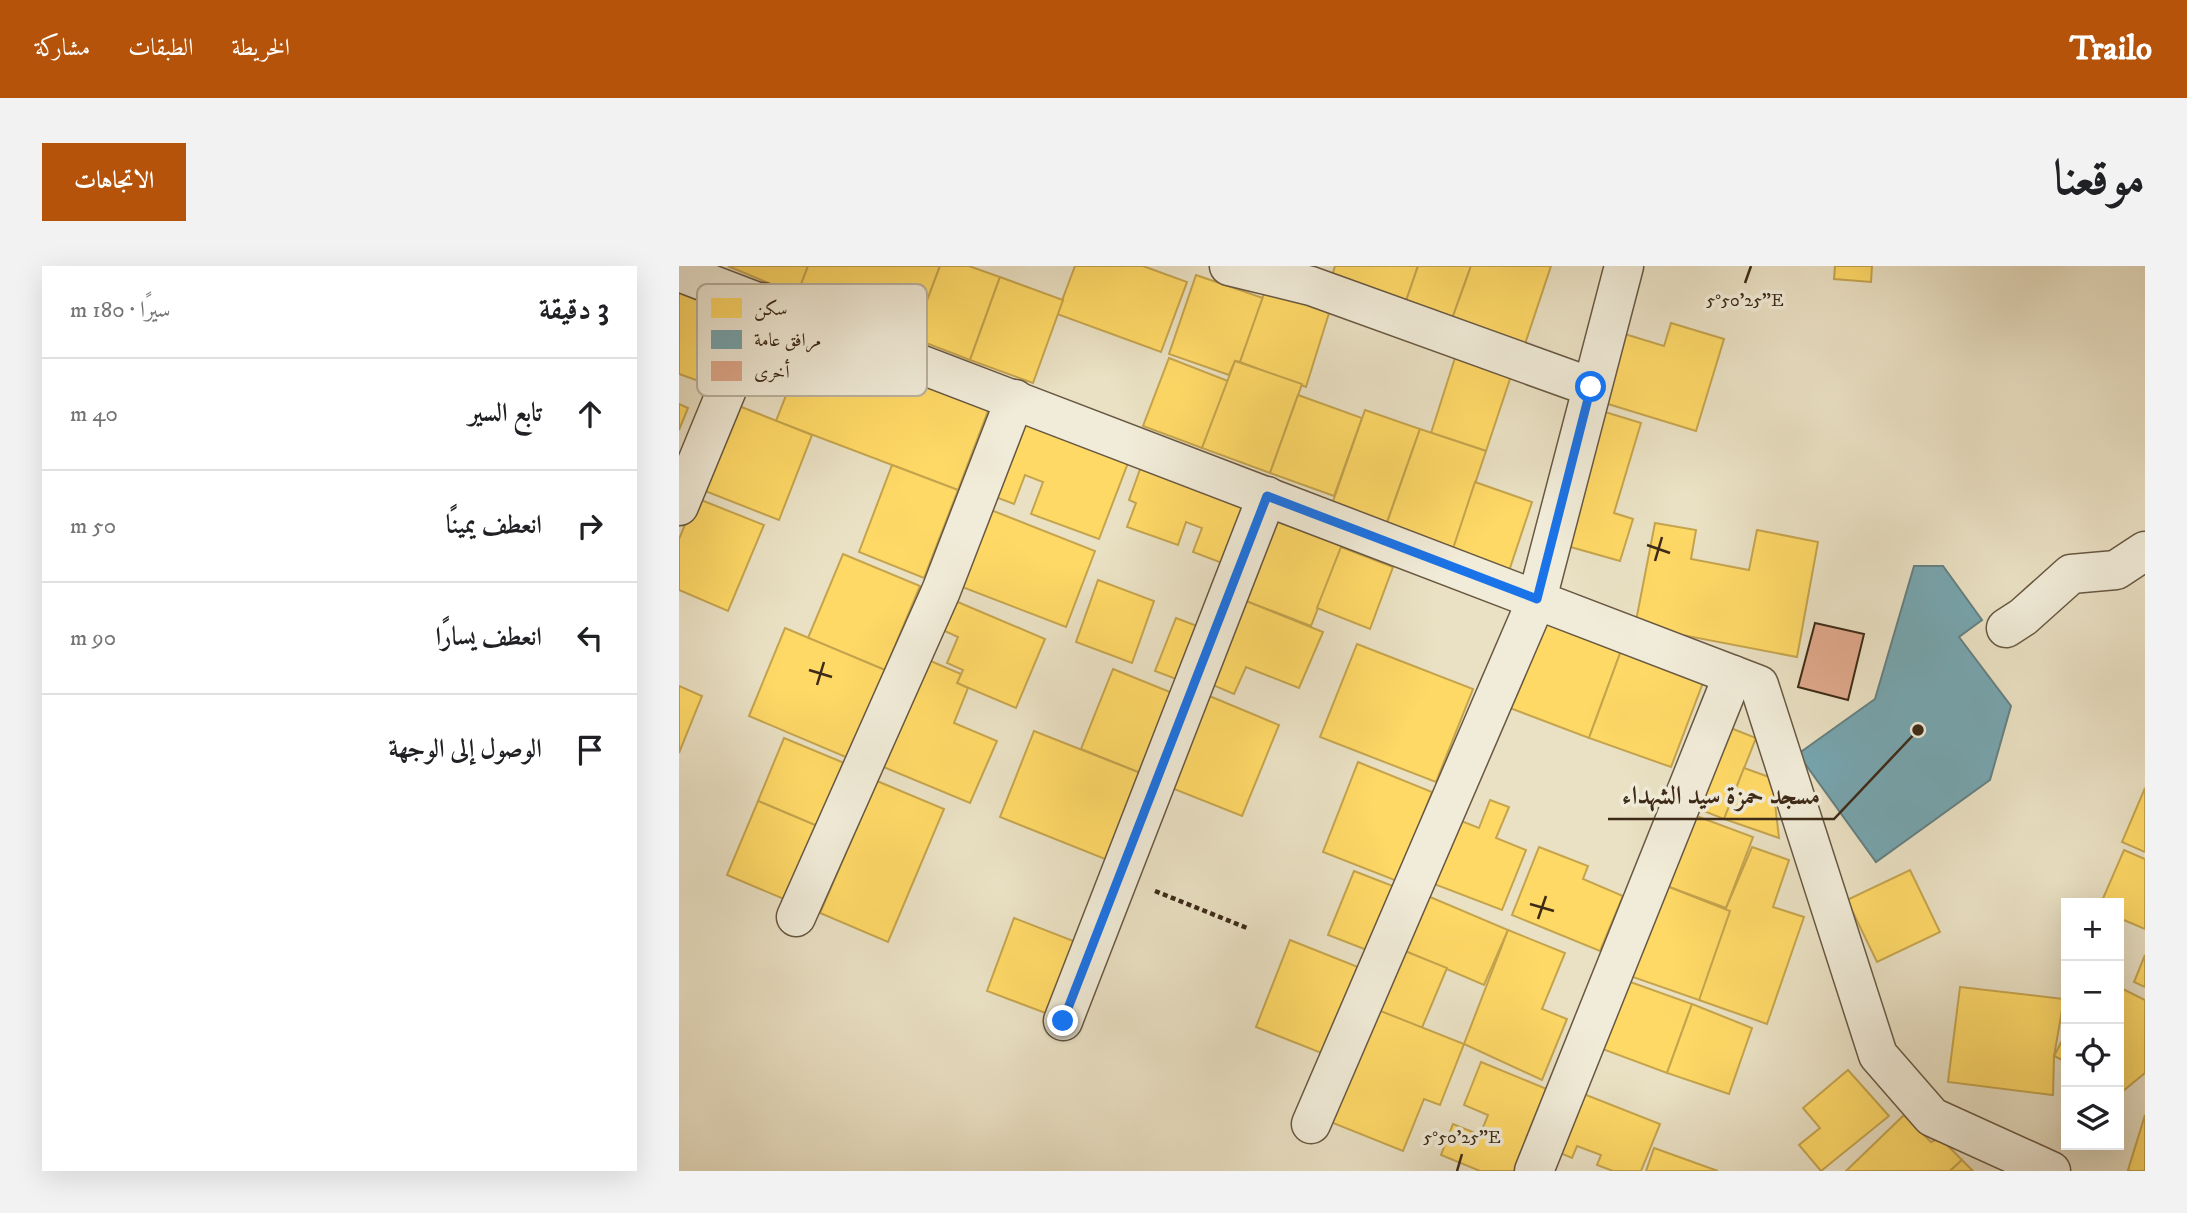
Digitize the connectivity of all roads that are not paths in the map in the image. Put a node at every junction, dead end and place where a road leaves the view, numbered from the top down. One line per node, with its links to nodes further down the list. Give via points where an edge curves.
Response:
1 (1229, 266): 4 (street)
2 (1624, 266): 7 (street)
3 (679, 272): 5 (street)
4 (1314, 276): 7 (street)
5 (713, 284)
6 (927, 365): 9 (street)
7 (1591, 387): 13 (street)
8 (724, 396): 11 (street)
9 (1016, 399): 10 (street); 16 (street, via 940,591)
10 (1267, 496): 13 (street); 17 (street)
11 (679, 506)
12 (2145, 551): 14 (street, via 2116,570 2071,574)
13 (1537, 599): 15 (street); 18 (street)
14 (2006, 628)
15 (1733, 675): 19 (street); 20 (street, via 1759,685 1878,1055 1932,1117)
16 (796, 917)
17 (1063, 1021)
18 (1311, 1124)
19 (1534, 1171)
20 (2051, 1171)

